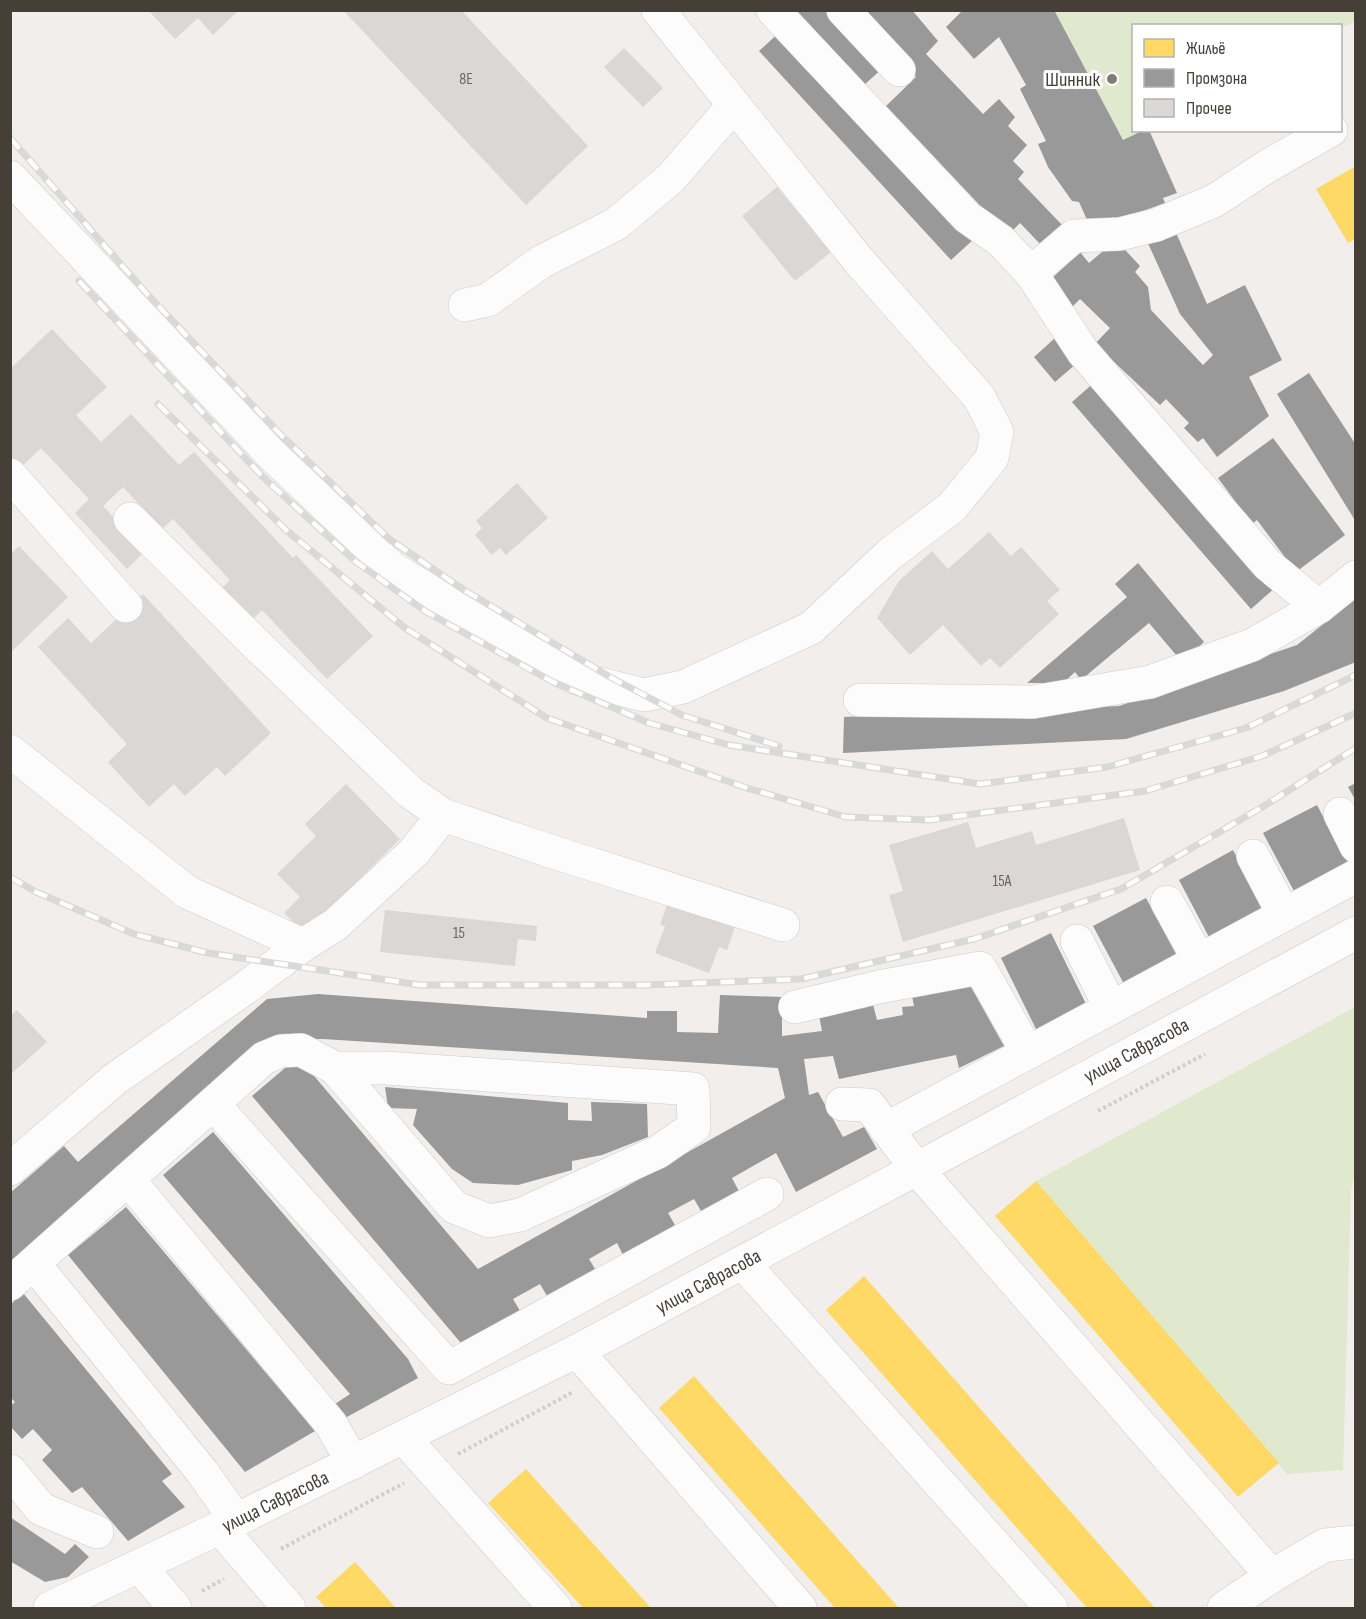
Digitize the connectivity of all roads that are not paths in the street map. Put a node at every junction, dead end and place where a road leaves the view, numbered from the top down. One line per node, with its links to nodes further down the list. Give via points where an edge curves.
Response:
1 (658, 10): 5 (street)
2 (773, 10): 10 (street, via 967,217 1001,241)
3 (843, 10): 4 (street)
4 (899, 70)
5 (734, 105): 9 (street, via 859,261 979,397 998,432 992,458 952,507 891,554 811,628 683,687 644,695 572,676 393,569 272,455); 11 (street, via 671,178 616,224 541,262 488,300)
6 (1356, 117): 7 (street)
7 (1342, 124)
8 (1327, 132): 10 (street, via 1214,201 1156,225 1120,234 1074,236)
9 (10, 177)
10 (1031, 273): 16 (street, via 1083,352 1268,565)
11 (465, 305)
12 (10, 475): 15 (street)
13 (130, 519): 20 (street, via 410,792)
14 (1356, 577): 16 (street)
15 (126, 606)
16 (1318, 607): 17 (street, via 1252,645 1150,682 1033,702)
17 (860, 700)
18 (10, 751): 29 (street, via 187,892)
19 (1340, 814): 21 (street)
20 (443, 815): 26 (street); 29 (street, via 414,852 336,925)
21 (1356, 846)
22 (1253, 856): 25 (street)
23 (1356, 876): 25 (street)
24 (1167, 902): 30 (street)
25 (1284, 915): 30 (street)
26 (783, 925)
27 (1356, 933): 38 (street, улица Саврасова)
28 (1077, 942): 32 (street)
29 (303, 945): 39 (street, via 115,1078)
30 (1199, 960): 32 (street)
31 (795, 1007): 33 (street, via 980,968)
32 (1112, 1008): 33 (street)
33 (1028, 1053): 37 (street)
34 (335, 1068): 34 (street, via 454,1207 489,1221 520,1215 658,1152 694,1127 693,1089); 35 (street, via 301,1050 281,1051 264,1058)
35 (213, 1104): 40 (street); 41 (street, via 449,1368)
36 (842, 1104): 37 (street, via 869,1105)
37 (886, 1129): 38 (street)
38 (916, 1168): 42 (street, улица Саврасова); 52 (street)
39 (10, 1169)
40 (128, 1179): 43 (street); 46 (street, via 331,1424)
41 (767, 1194)
42 (743, 1263): 44 (street, улица Саврасова); 58 (street)
43 (22, 1274): 48 (street, via 203,1473)
44 (578, 1351): 45 (street, улица Саврасова); 57 (street)
45 (404, 1437): 46 (street, улица Саврасова); 56 (street)
46 (353, 1462): 48 (street, улица Саврасова)
47 (10, 1472): 49 (street, via 41,1509)
48 (228, 1524): 51 (street, улица Саврасова); 55 (street)
49 (97, 1532)
50 (1356, 1542): 52 (street, via 1325,1545)
51 (140, 1567): 53 (street, улица Саврасова); 54 (street)
52 (1272, 1576): 59 (street)
53 (50, 1608)
54 (176, 1608)
55 (289, 1608)
56 (555, 1608)
57 (800, 1608)
58 (1051, 1608)
59 (1224, 1608)

